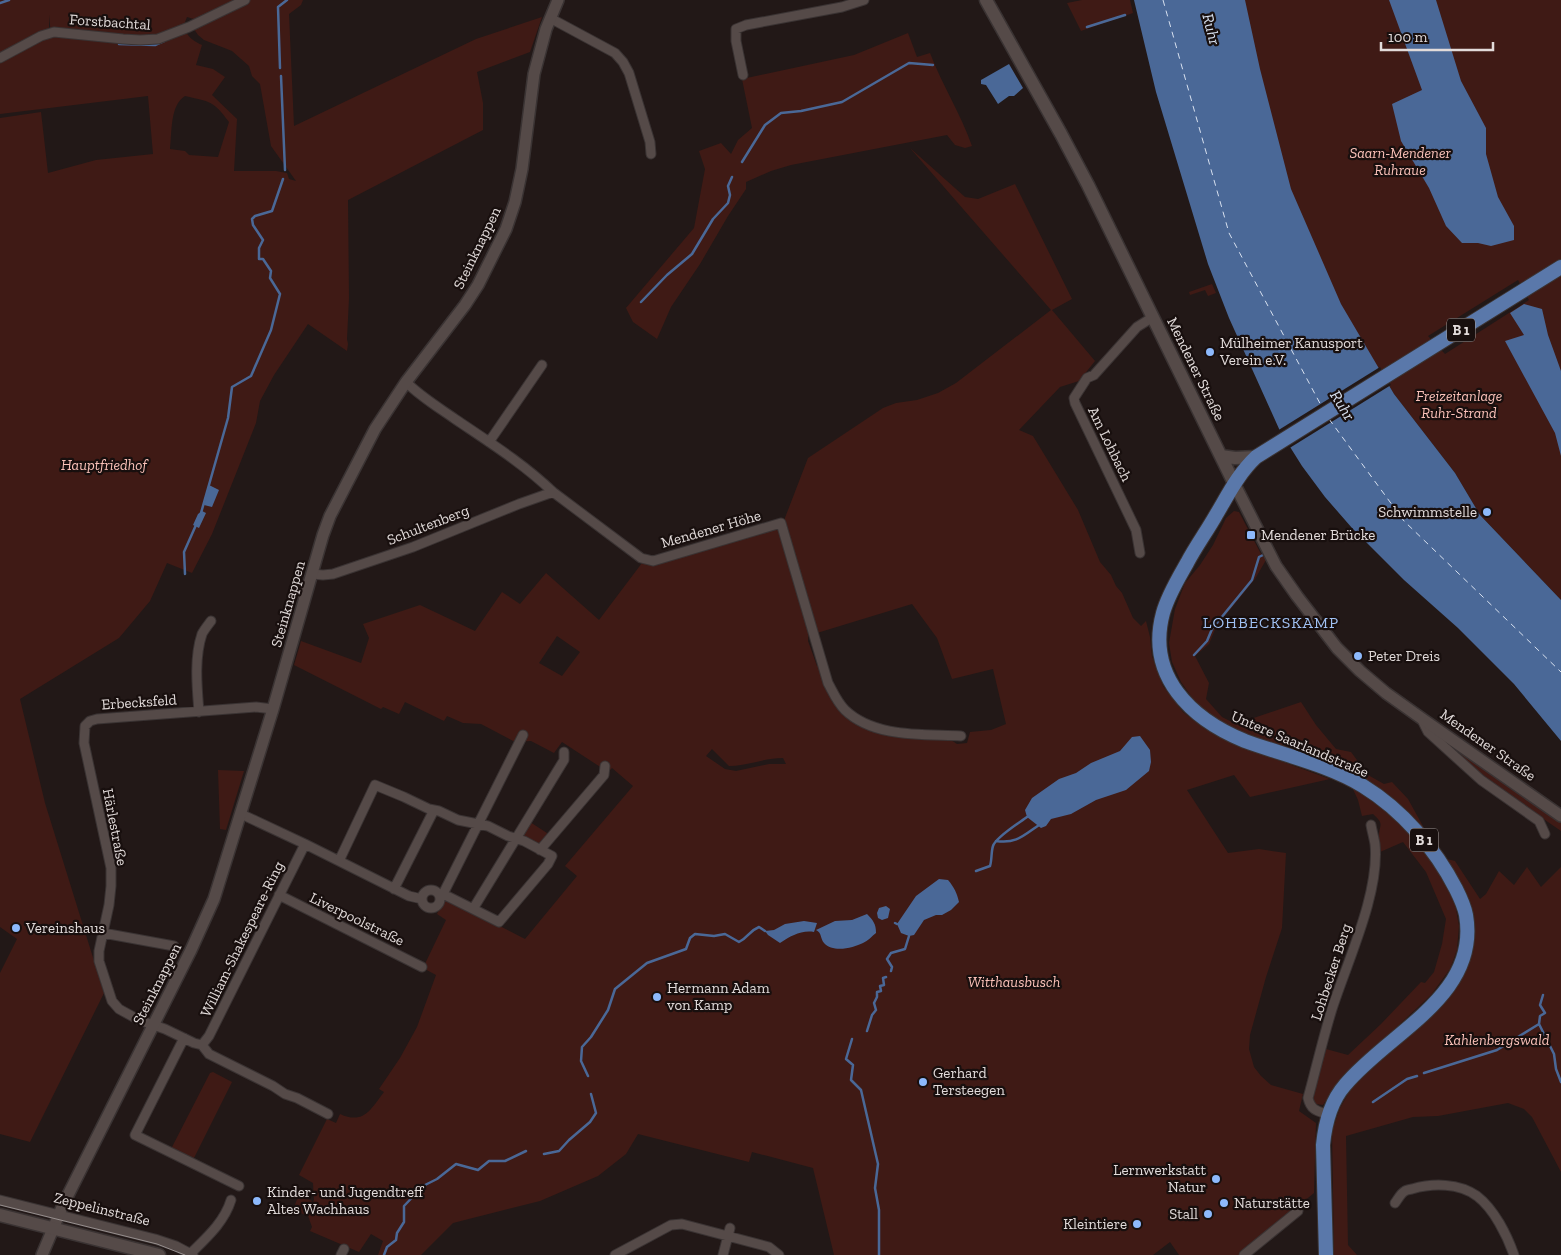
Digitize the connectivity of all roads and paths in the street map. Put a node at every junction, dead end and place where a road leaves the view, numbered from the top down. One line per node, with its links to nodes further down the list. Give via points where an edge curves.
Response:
1 (245, 0): 7 (street, Forstbachtal, via 164,37 140,40 54,32)
2 (558, 0): 6 (street, Steinknappen)
3 (864, 0): 5 (street)
4 (986, 0): 11 (main road, Mendener Straße, via 1066,142)
5 (841, 3): 8 (street, via 736,29)
6 (550, 18): 9 (street, via 615,53 623,62 650,142); 13 (street, Steinknappen, via 534,74 522,169 506,229 465,305)
7 (0, 58)
8 (742, 74)
9 (651, 154)
10 (1561, 267): 16 (main road, B 1)
11 (1153, 317): 15 (main road, Mendener Straße); 19 (street, Am Lohbach, via 1136,327 1094,375 1087,378 1074,398 1136,530)
12 (542, 365): 14 (street)
13 (406, 382): 14 (street, Mendener Höhe); 20 (street, Steinknappen, via 375,429 330,516)
14 (489, 442): 18 (street, Mendener Höhe)
15 (1220, 456): 16 (main road); 17 (main road, Mendener Straße)
16 (1258, 456): 17 (main road, B 1, via 1246,466)
17 (1234, 484): 24 (street, Mendener Straße, via 1276,566 1337,648 1386,693); 52 (main road, Untere Saarlandstraße / B 1, via 1168,598 1160,631 1160,648 1169,679 1193,710 1224,731 1333,772 1388,804 1421,835 1438,858 1460,898 1468,929 1466,950 1447,990 1344,1086)
18 (553, 492): 20 (street, Schultenberg, via 333,574); 27 (street, Mendener Höhe, via 641,558 654,561 781,523 828,683 845,710 876,728)
19 (1140, 553)
20 (312, 574): 22 (street, Steinknappen)
21 (211, 621): 23 (street, Erbecksfeld, via 202,634 199,652)
22 (273, 709): 23 (street, Erbecksfeld, via 256,707); 31 (street, Steinknappen)
23 (198, 712): 25 (street, Erbecksfeld, via 97,719 90,720)
24 (1421, 718): 32 (street, Mendener Straße); 35 (street, Mendener Straße, via 1428,732 1481,780 1539,821)
25 (85, 726): 45 (street, Härlestraße, via 84,743 111,868 109,905)
26 (523, 735): 33 (street)
27 (961, 736)
28 (564, 752): 36 (street, via 564,760)
29 (605, 766): 38 (street, via 604,775)
30 (434, 810): 33 (street); 39 (street, via 375,785); 40 (street)
31 (241, 814): 37 (street); 48 (street, Steinknappen, via 212,906)
32 (1561, 816)
33 (478, 825): 36 (street); 41 (street)
34 (1371, 825): 52 (street, Lohbecker Berg, via 1375,844 1372,883 1308,1098 1310,1106)
35 (1545, 834)
36 (516, 838): 38 (street); 44 (street)
37 (304, 844): 39 (street); 42 (street, William-Shakespeare-Ring)
38 (540, 850): 44 (street, via 552,856 548,864 499,922)
39 (339, 861): 40 (street)
40 (394, 889): 43 (street)
41 (441, 894): 43 (street, via 428,890); 43 (street, via 439,903 433,907 426,906); 44 (street)
42 (279, 895): 47 (street, Liverpoolstraße); 50 (street, William-Shakespeare-Ring)
43 (422, 899)
44 (473, 909)
45 (103, 933): 46 (street); 48 (street, Härlestraße, via 99,960 112,1001 119,1009)
46 (174, 946)
47 (422, 967)
48 (153, 1025): 49 (street); 58 (street, Steinknappen)
49 (184, 1038): 50 (street); 53 (street, via 135,1135)
50 (202, 1045): 51 (street, via 209,1054)
51 (328, 1114)
52 (1329, 1115): 69 (main road, Untere Saarlandstraße / B 1, via 1323,1145)
53 (239, 1186)
54 (0, 1200): 58 (street, Zeppelinstraße)
55 (232, 1200): 62 (street, via 221,1221)
56 (1395, 1203): 70 (street, via 1405,1191 1420,1186 1438,1184 1470,1193 1499,1222)
57 (1298, 1211): 68 (street)
58 (59, 1214): 60 (street, Steinknappen); 62 (street, Zeppelinstraße, via 155,1239)
59 (0, 1215): 60 (main road, Zeppelinstraße)
60 (53, 1228): 63 (street, Steinknappen); 64 (main road, Zeppelinstraße)
61 (729, 1232): 65 (street, via 671,1225); 66 (street); 67 (street, via 769,1247)
62 (191, 1254)
63 (42, 1255)
64 (159, 1255)
65 (615, 1255)
66 (723, 1255)
67 (779, 1255)
68 (1244, 1255)
69 (1326, 1255)
70 (1514, 1255)

